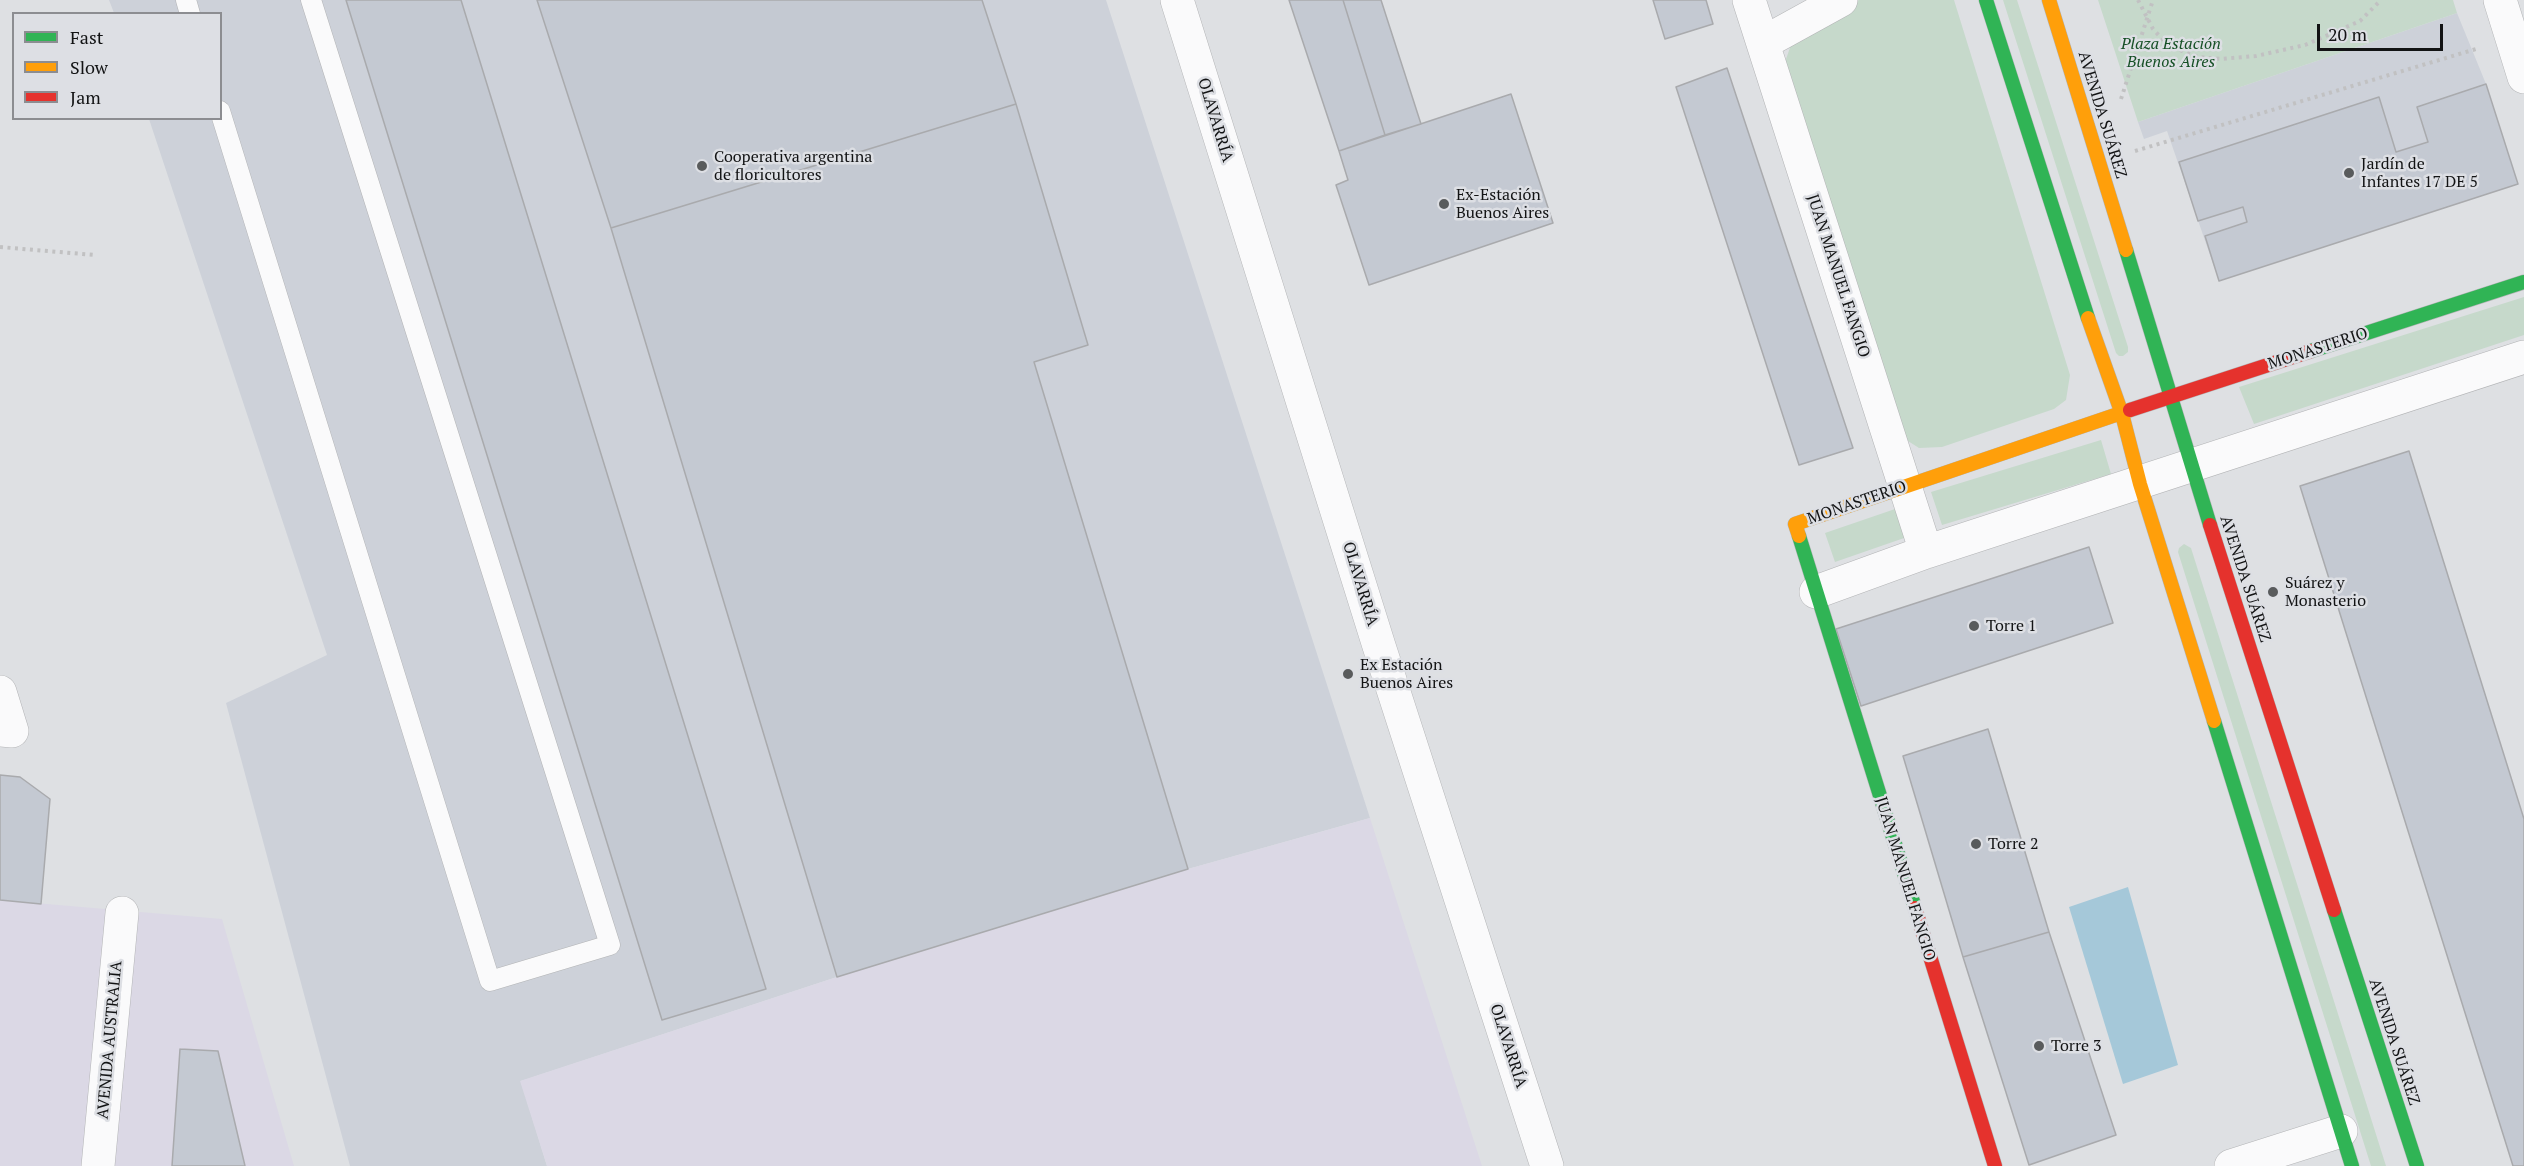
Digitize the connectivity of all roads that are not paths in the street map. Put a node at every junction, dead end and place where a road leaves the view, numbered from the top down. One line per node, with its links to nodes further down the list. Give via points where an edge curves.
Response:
1 (311, 0): 10 (lane, via 610,945 490,981)
2 (1177, 0): 25 (street, OLAVARRÍA)
3 (1749, 0): 8 (street, JUAN MANUEL FANGIO)
4 (1841, 0): 8 (street)
5 (1986, 0): 14 (street, via 2079,293)
6 (2049, 0): 13 (street, AVENIDA SUÁREZ)
7 (2500, 0): 9 (street)
8 (1763, 43): 17 (street, JUAN MANUEL FANGIO)
9 (2524, 77)
10 (222, 117)
11 (2524, 282): 13 (street, MONASTERIO)
12 (2524, 357): 15 (street)
13 (2170, 397): 14 (street, MONASTERIO); 15 (street, AVENIDA SUÁREZ)
14 (2122, 414): 16 (street); 17 (street, MONASTERIO)
15 (2191, 468): 16 (street); 29 (street, AVENIDA SUÁREZ)
16 (2140, 484): 18 (street); 23 (street)
17 (1905, 487): 18 (street, JUAN MANUEL FANGIO); 19 (street, MONASTERIO, via 1795,524)
18 (1926, 552): 19 (street)
19 (1816, 592): 26 (street, JUAN MANUEL FANGIO)
20 (0, 692): 21 (street)
21 (6, 731)
22 (122, 913): 24 (street, AVENIDA AUSTRALIA)
23 (2341, 1131): 27 (street); 28 (street)
24 (98, 1166)
25 (1546, 1166)
26 (1995, 1166)
27 (2231, 1166)
28 (2352, 1166)
29 (2417, 1166)

